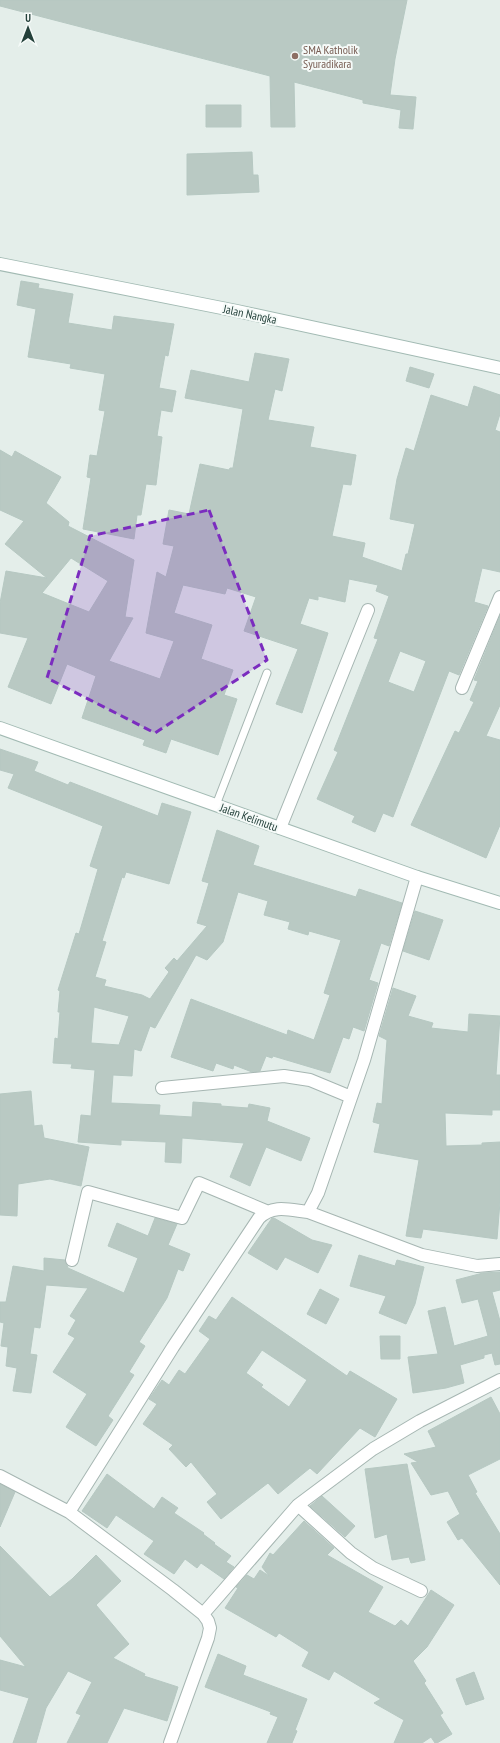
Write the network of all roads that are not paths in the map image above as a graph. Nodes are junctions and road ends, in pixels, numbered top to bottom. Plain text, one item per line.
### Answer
1 (0, 264) edge
2 (500, 368) edge
3 (500, 597) edge
4 (368, 610) dead end
5 (267, 673) dead end
6 (462, 688) dead end
7 (0, 728) edge
8 (216, 805) junction
9 (280, 828) junction
10 (417, 877) junction
11 (500, 903) edge
12 (162, 1088) dead end
13 (351, 1097) junction
14 (266, 1211) junction
15 (308, 1212) junction
16 (72, 1260) dead end
17 (500, 1264) edge
18 (500, 1380) edge
19 (0, 1476) edge
20 (298, 1505) junction
21 (69, 1512) junction
22 (421, 1591) dead end
23 (203, 1614) junction
24 (170, 1743) edge

1 - 2 street, Jalan Nangka
3 - 6 street
4 - 9 street
5 - 8 lane
7 - 8 street, Jalan Kelimutu
8 - 9 street, Jalan Kelimutu
9 - 10 street, Jalan Kelimutu
10 - 11 street, Jalan Kelimutu
10 - 13 street
12 - 13 street
13 - 15 street
14 - 15 street
14 - 16 street
14 - 21 street
15 - 17 street
18 - 20 street
19 - 21 street
20 - 22 street
20 - 23 street
21 - 23 street
23 - 24 street

